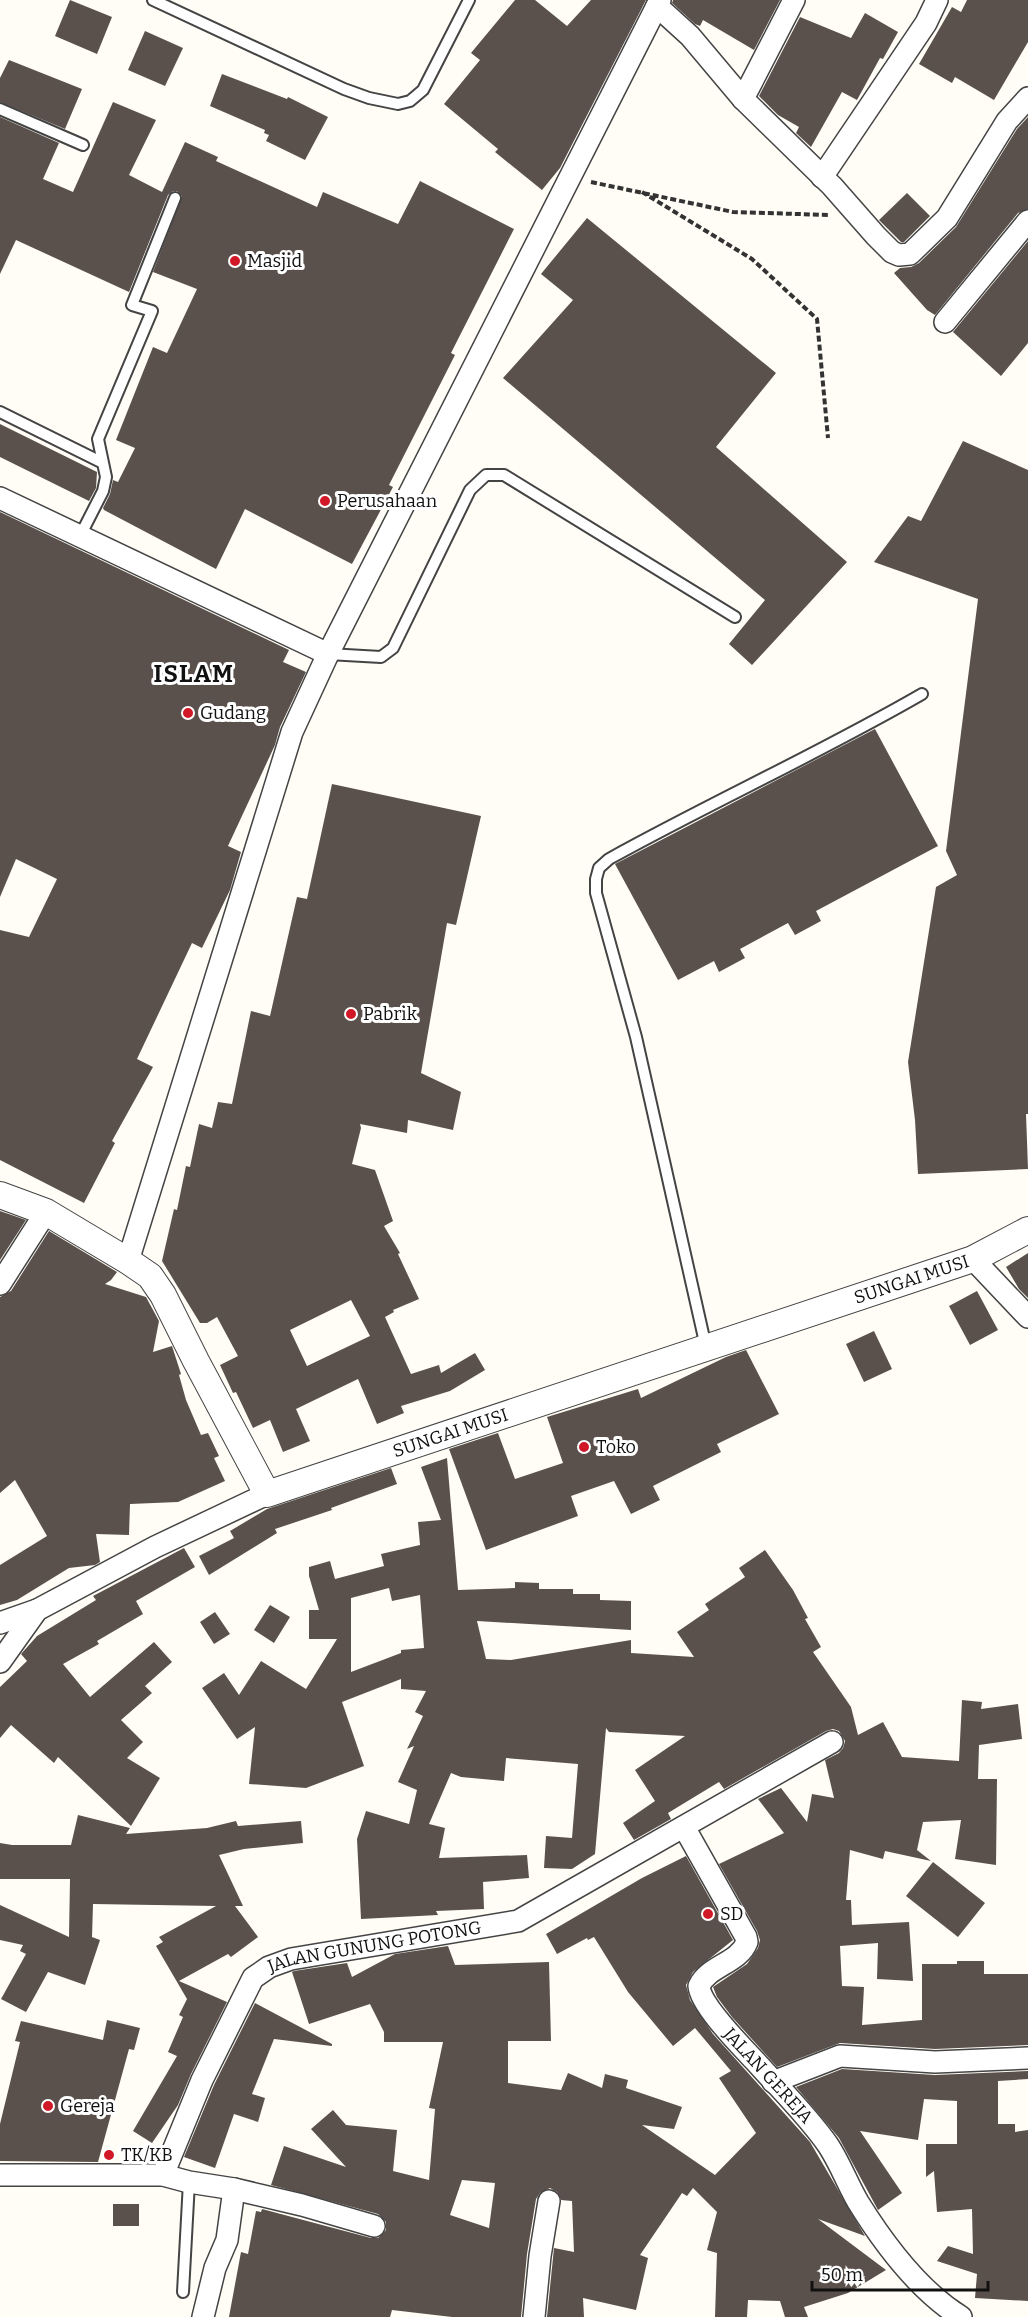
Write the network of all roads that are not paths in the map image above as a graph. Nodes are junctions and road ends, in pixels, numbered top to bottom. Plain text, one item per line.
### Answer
1 (153, 0) edge
2 (469, 0) edge
3 (794, 0) edge
4 (937, 0) edge
5 (658, 3) edge
6 (1028, 98) edge
7 (743, 99) junction
8 (0, 109) edge
9 (83, 145) dead end
10 (822, 177) junction
11 (175, 198) dead end
12 (1028, 221) edge
13 (945, 322) dead end
14 (0, 412) edge
15 (103, 463) junction
16 (0, 498) edge
17 (80, 536) junction
18 (735, 616) dead end
19 (328, 654) junction
20 (922, 694) dead end
21 (0, 1195) edge
22 (46, 1212) junction
23 (1028, 1230) edge
24 (973, 1259) junction
25 (129, 1261) junction
26 (0, 1284) edge
27 (1028, 1317) edge
28 (706, 1349) junction
29 (267, 1494) junction
30 (37, 1610) junction
31 (0, 1623) edge
32 (0, 1662) edge
33 (832, 1742) dead end
34 (684, 1827) junction
35 (1028, 2058) edge
36 (773, 2082) junction
37 (0, 2175) edge
38 (164, 2175) junction
39 (189, 2182) junction
40 (234, 2189) junction
41 (549, 2201) dead end
42 (374, 2226) dead end
43 (183, 2292) dead end
44 (203, 2317) edge
45 (534, 2317) edge
46 (961, 2317) edge

1 - 2 lane
3 - 7 street
4 - 10 street
5 - 7 street
5 - 19 street
6 - 10 street
7 - 10 street
8 - 9 lane
11 - 15 lane
12 - 13 street
14 - 15 lane
15 - 17 lane
16 - 17 street
17 - 19 street
18 - 19 lane
19 - 25 street
20 - 28 lane
21 - 22 street
22 - 25 street
22 - 26 street
23 - 24 street, SUNGAI MUSI
24 - 27 street
24 - 28 street, SUNGAI MUSI
25 - 29 street
28 - 29 street, SUNGAI MUSI
29 - 30 street
30 - 31 street
30 - 32 street
33 - 34 street, JALAN GUNUNG POTONG
34 - 36 street, JALAN GEREJA
34 - 38 street, JALAN GUNUNG POTONG
35 - 36 street
36 - 46 street, JALAN GEREJA
37 - 38 street
38 - 39 street
39 - 40 street
39 - 43 lane
40 - 42 street
40 - 44 street
41 - 45 street

